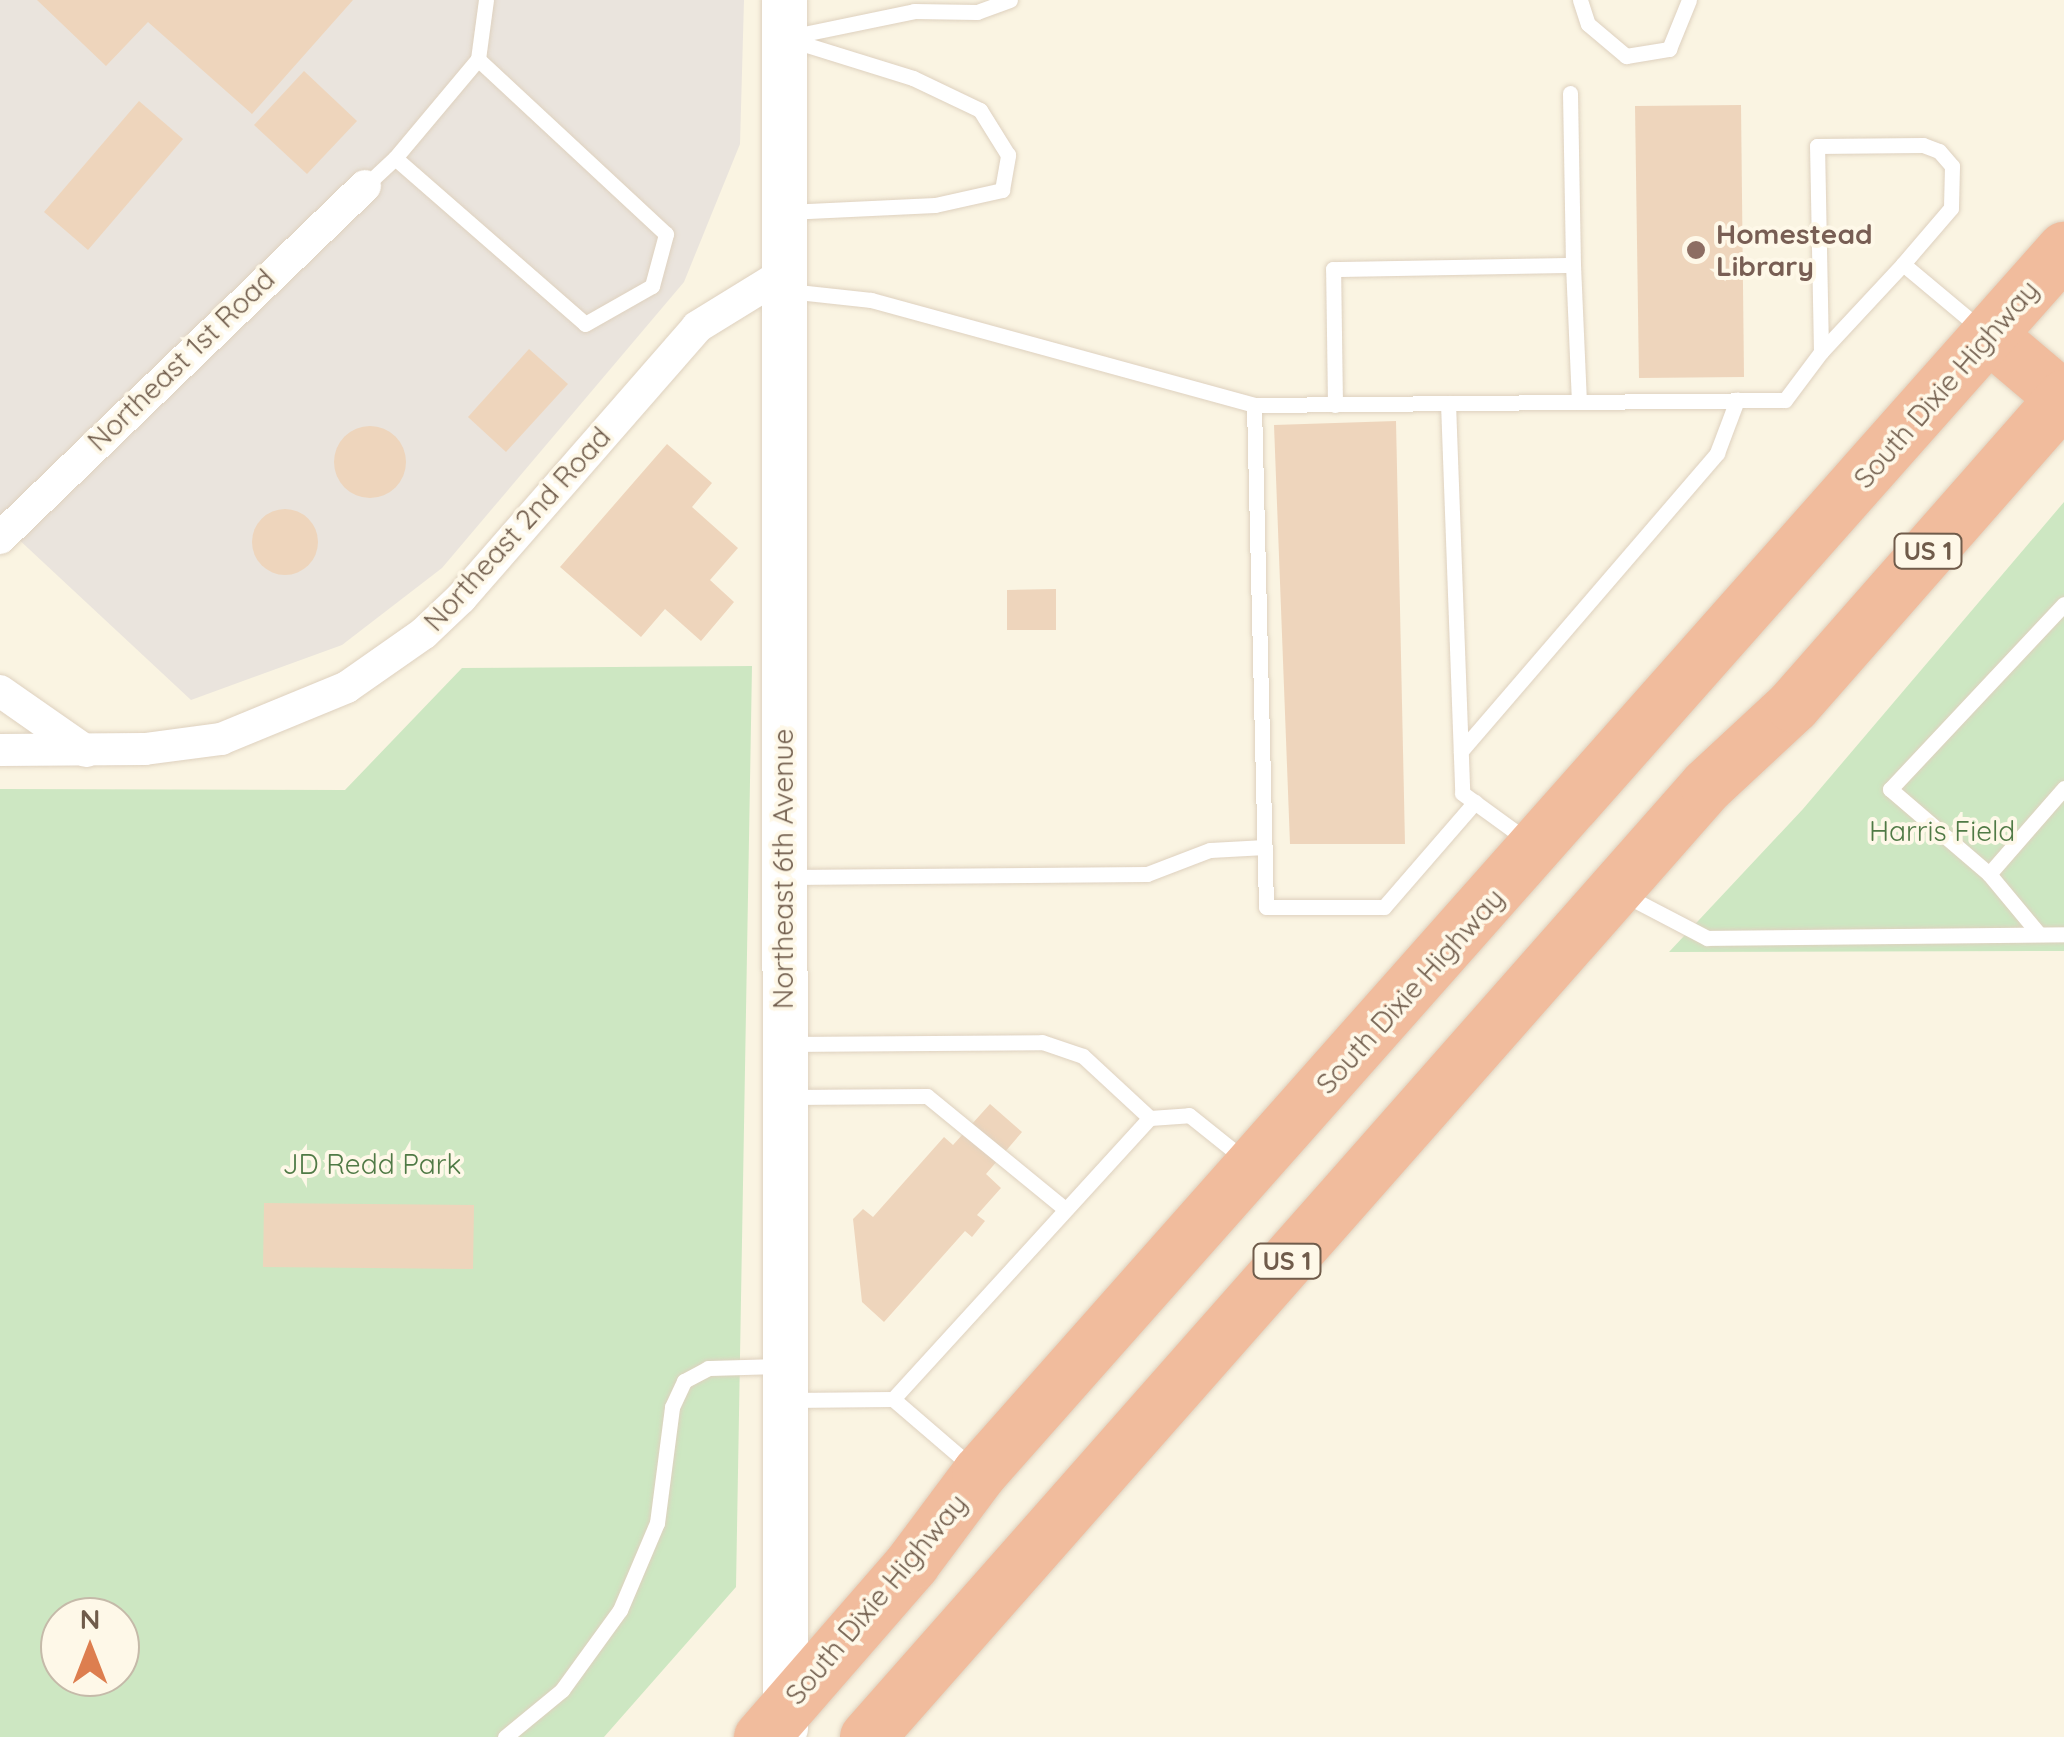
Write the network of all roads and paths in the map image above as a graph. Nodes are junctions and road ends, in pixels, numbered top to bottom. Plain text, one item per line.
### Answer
1 (486, 0) edge
2 (1010, 0) edge
3 (1580, 0) edge
4 (1689, 0) edge
5 (784, 19) edge
6 (478, 59) junction
7 (1570, 93) dead end
8 (395, 158) junction
9 (364, 186) joint
10 (784, 212) junction
11 (2064, 248) edge
12 (1903, 264) junction
13 (1573, 265) junction
14 (783, 282) junction
15 (1990, 336) junction
16 (1821, 352) junction
17 (2064, 398) edge
18 (1737, 400) junction
19 (1578, 402) junction
20 (1448, 404) junction
21 (1254, 405) junction
22 (1335, 405) junction
23 (0, 538) edge
24 (2064, 604) edge
25 (0, 692) edge
26 (0, 750) edge
27 (86, 751) junction
28 (1461, 751) junction
29 (2064, 788) edge
30 (1475, 802) junction
31 (1265, 846) junction
32 (1538, 847) junction
33 (1988, 874) junction
34 (782, 877) junction
35 (1615, 890) junction
36 (2039, 934) junction
37 (2064, 934) edge
38 (782, 1044) junction
39 (782, 1097) junction
40 (1150, 1118) junction
41 (1254, 1167) junction
42 (1065, 1209) junction
43 (780, 1383) junction
44 (893, 1399) junction
45 (980, 1473) junction
46 (777, 1727) edge
47 (505, 1737) edge
48 (866, 1737) edge

1 - 6 lane
2 - 5 lane
3 - 4 lane
5 - 10 street, Northeast 6th Avenue
5 - 10 lane
6 - 8 lane
6 - 8 lane
7 - 13 lane
8 - 9 lane
9 - 23 street, Northeast 1st Road
10 - 14 street, Northeast 6th Avenue
11 - 15 highway, South Dixie Highway
12 - 15 lane
12 - 16 lane
12 - 16 lane
13 - 19 lane
13 - 22 lane
14 - 21 lane
14 - 27 street, Northeast 2nd Road
14 - 34 street, Northeast 6th Avenue
15 - 17 highway
15 - 32 highway, South Dixie Highway
16 - 18 lane
17 - 35 highway, US 1
18 - 19 lane
18 - 28 lane
19 - 20 lane
20 - 22 lane
20 - 28 lane
21 - 22 lane
21 - 31 lane
24 - 33 lane
25 - 27 street
26 - 27 street, Northeast 2nd Road
28 - 30 lane
29 - 33 lane
30 - 31 lane
30 - 32 lane
31 - 34 lane
32 - 41 highway, South Dixie Highway
33 - 36 lane
34 - 38 street, Northeast 6th Avenue
35 - 36 lane
35 - 48 highway, US 1
36 - 37 lane
38 - 39 street, Northeast 6th Avenue
38 - 40 lane
39 - 42 lane
39 - 43 street, Northeast 6th Avenue
40 - 41 lane
40 - 42 lane
41 - 45 highway, South Dixie Highway
42 - 44 lane
43 - 44 lane
43 - 46 street, Northeast 6th Avenue
43 - 47 lane
44 - 45 lane
45 - 46 highway, South Dixie Highway

